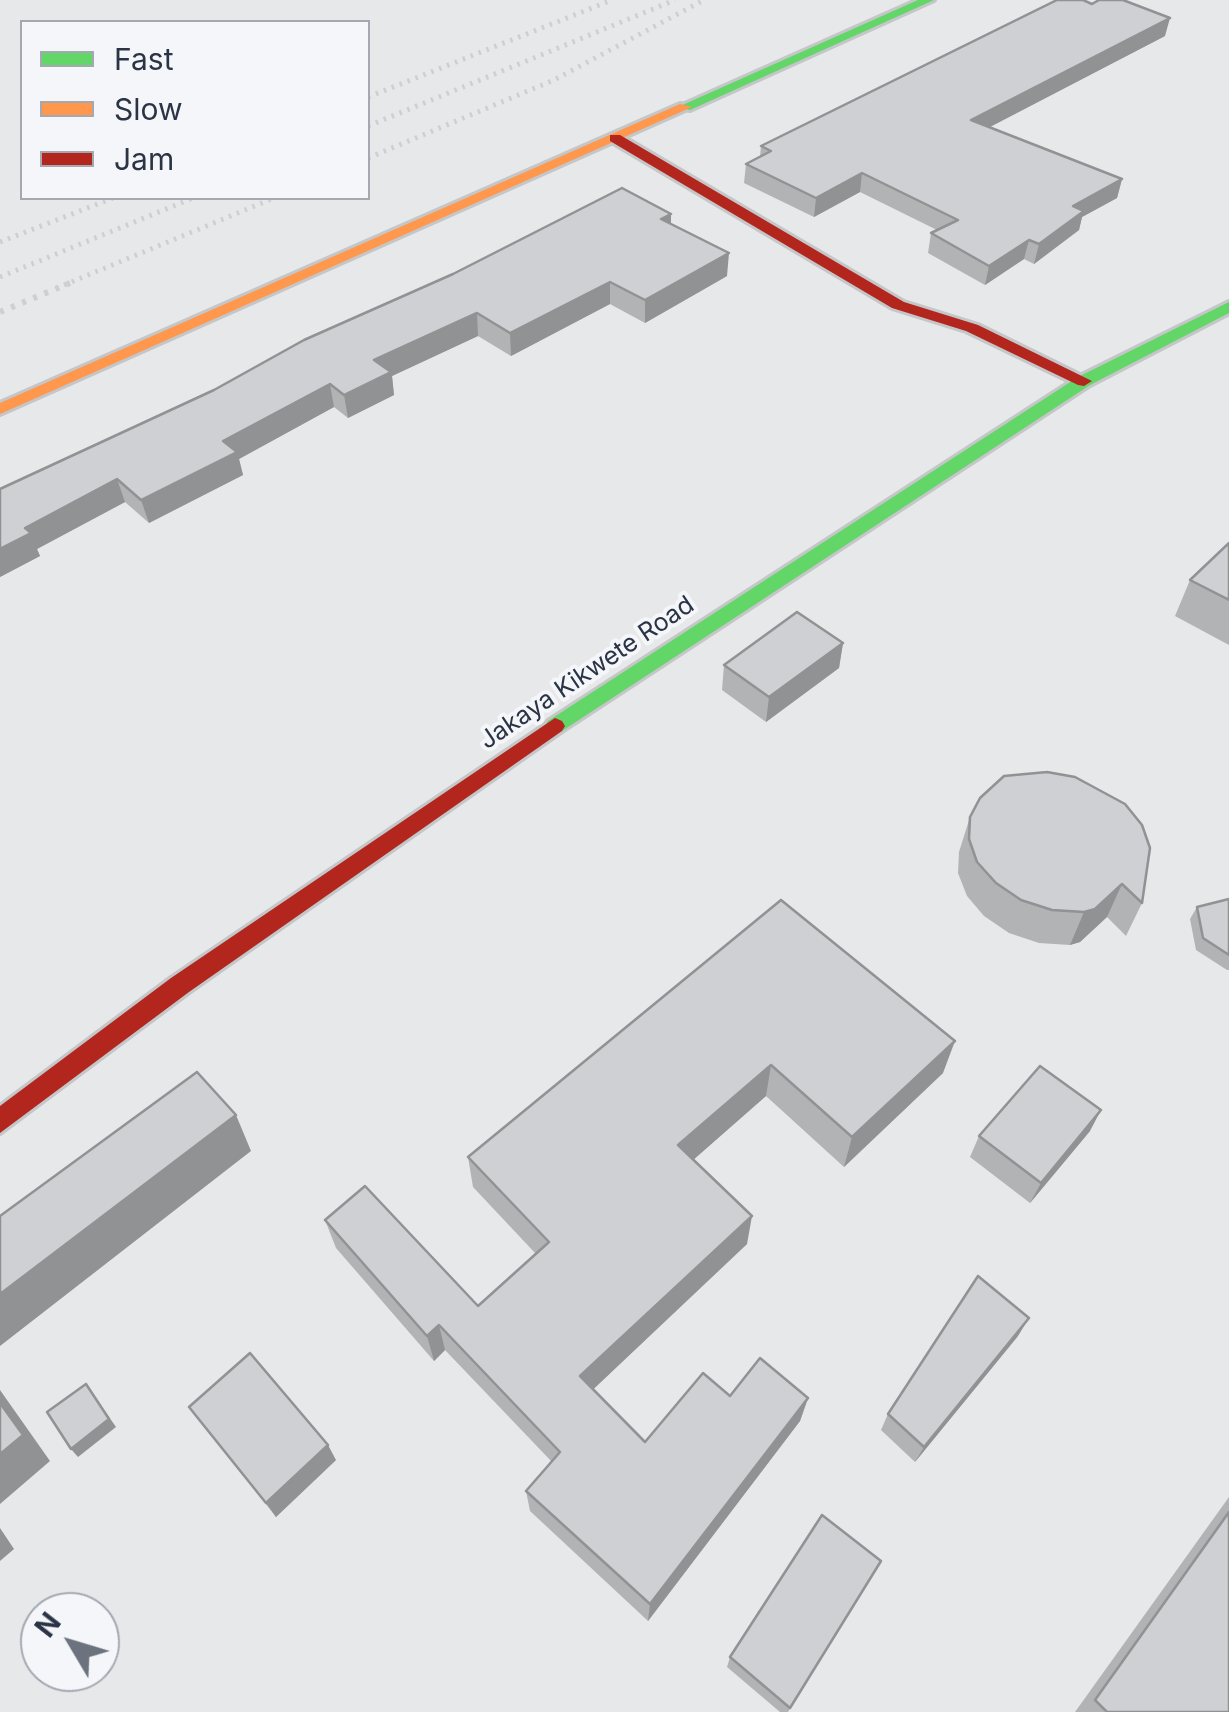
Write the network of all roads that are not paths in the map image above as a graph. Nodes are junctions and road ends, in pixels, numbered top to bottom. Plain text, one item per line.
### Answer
1 (928, 0) edge
2 (615, 138) junction
3 (1229, 307) edge
4 (1084, 381) junction
5 (0, 409) edge
6 (0, 1121) edge

1 - 2 street
2 - 4 street
2 - 5 street
3 - 4 street, Jakaya Kikwete Road
4 - 6 street, Jakaya Kikwete Road

